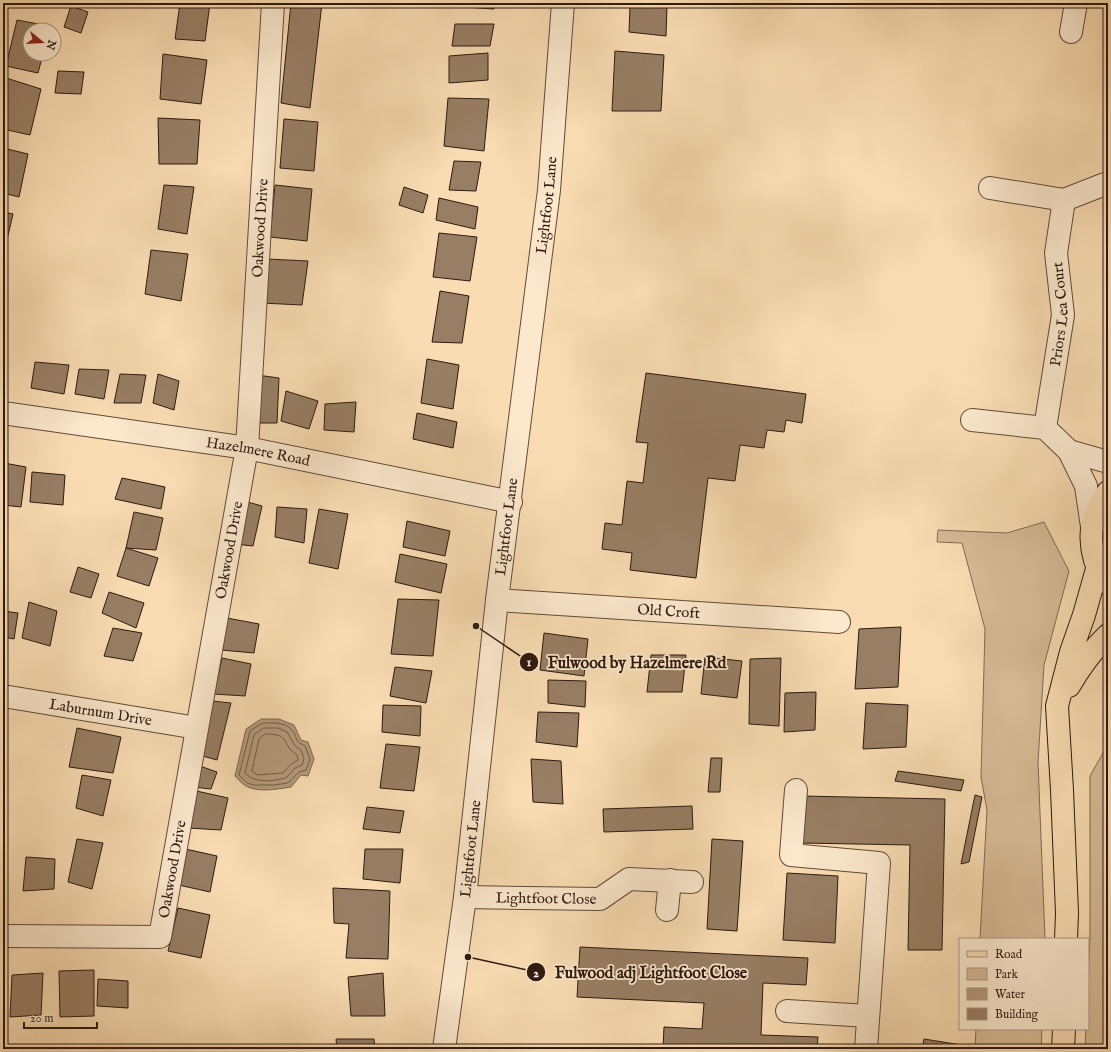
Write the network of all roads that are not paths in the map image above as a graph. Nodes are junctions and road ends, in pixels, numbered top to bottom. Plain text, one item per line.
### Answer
1 (273, 3) edge
2 (563, 3) edge
3 (1076, 3) edge
4 (1072, 32) dead end
5 (1108, 185) edge
6 (990, 188) dead end
7 (1064, 200) junction
8 (3, 413) edge
9 (972, 420) dead end
10 (1045, 428) junction
11 (247, 448) junction
12 (1069, 451) junction
13 (1108, 462) edge
14 (1108, 492) edge
15 (511, 502) junction
16 (1092, 527) junction
17 (1103, 578) edge
18 (497, 600) junction
19 (839, 622) dead end
20 (1108, 635) edge
21 (3, 696) edge
22 (1057, 706) junction
23 (197, 728) junction
24 (796, 790) dead end
25 (670, 880) junction
26 (692, 882) dead end
27 (465, 897) junction
28 (667, 910) dead end
29 (3, 936) edge
30 (1066, 938) edge
31 (787, 1011) dead end
32 (868, 1016) junction
33 (1064, 1030) edge
34 (444, 1049) edge
35 (866, 1049) edge
36 (1063, 1049) edge

1 - 11 street, Oakwood Drive
2 - 15 street, Lightfoot Lane
3 - 4 street
5 - 7 street
6 - 7 street
7 - 10 street, Priors Lea Court
8 - 11 street, Hazelmere Road
9 - 10 street
10 - 12 street
11 - 15 street, Hazelmere Road
11 - 23 street, Oakwood Drive
12 - 13 street
12 - 16 street
14 - 16 main road
15 - 18 street, Lightfoot Lane
16 - 17 main road
17 - 22 main road
18 - 19 street, Old Croft
18 - 27 street, Lightfoot Lane
20 - 22 main road
21 - 23 street, Laburnum Drive
22 - 30 main road
23 - 29 street, Oakwood Drive
24 - 32 street
25 - 26 street, Lightfoot Close
25 - 27 street, Lightfoot Close
25 - 28 street
27 - 34 street, Lightfoot Lane
31 - 32 street
32 - 35 street
33 - 36 main road

